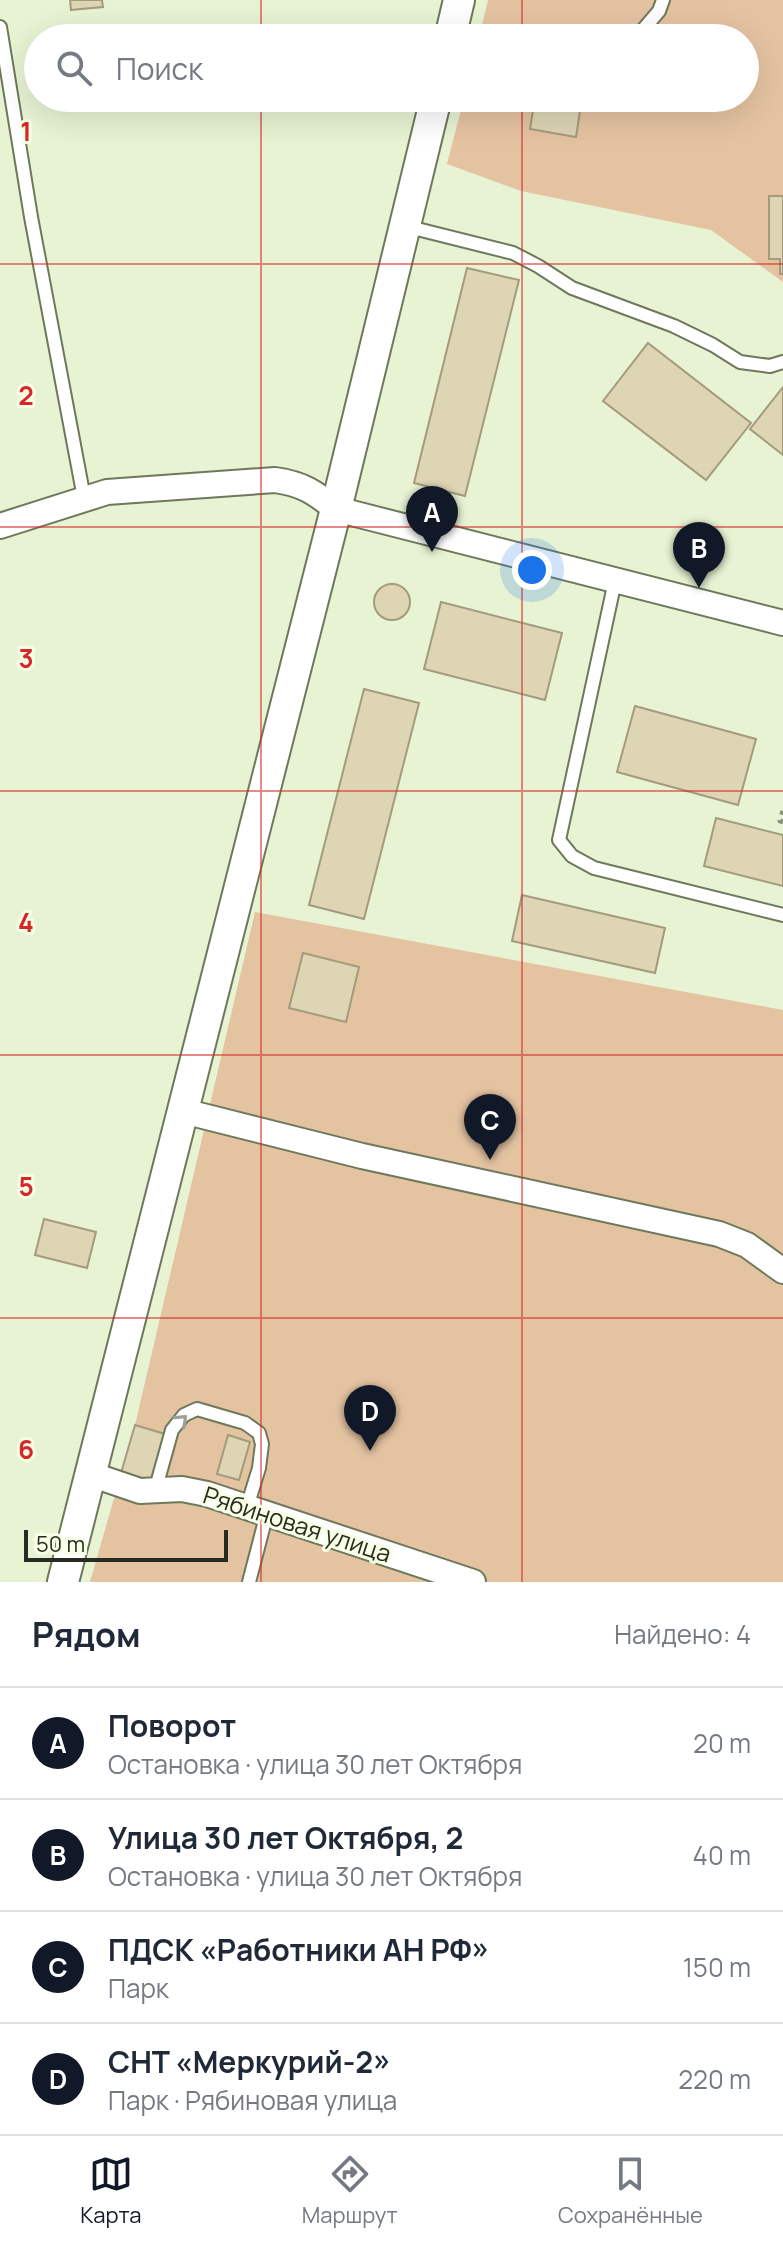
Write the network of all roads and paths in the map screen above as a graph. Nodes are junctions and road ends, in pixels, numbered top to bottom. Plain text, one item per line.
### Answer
1 (459, 0) edge
2 (663, 0) edge
3 (453, 24) edge
4 (648, 24) edge
5 (0, 27) edge
6 (433, 112) edge
7 (405, 226) junction
8 (783, 362) edge
9 (84, 498) junction
10 (336, 509) junction
11 (0, 526) edge
12 (615, 581) junction
13 (783, 623) edge
14 (783, 811) edge
15 (783, 822) edge
16 (783, 915) edge
17 (183, 1111) junction
18 (783, 1271) edge
19 (104, 1479) junction
20 (155, 1491) junction
21 (257, 1510) junction
22 (63, 1582) edge
23 (249, 1582) edge
24 (473, 1582) edge

1 - 3 street
2 - 4 lane
5 - 9 lane
6 - 7 street
7 - 8 lane
7 - 10 street
9 - 10 street
9 - 11 street
10 - 12 street
10 - 17 street
12 - 13 street
12 - 16 lane
14 - 15 path
17 - 18 street
17 - 19 street
19 - 20 street, Рябиновая улица
19 - 22 street
20 - 21 street, Рябиновая улица
20 -> 21 lane
21 - 23 lane
21 - 24 street, Рябиновая улица

